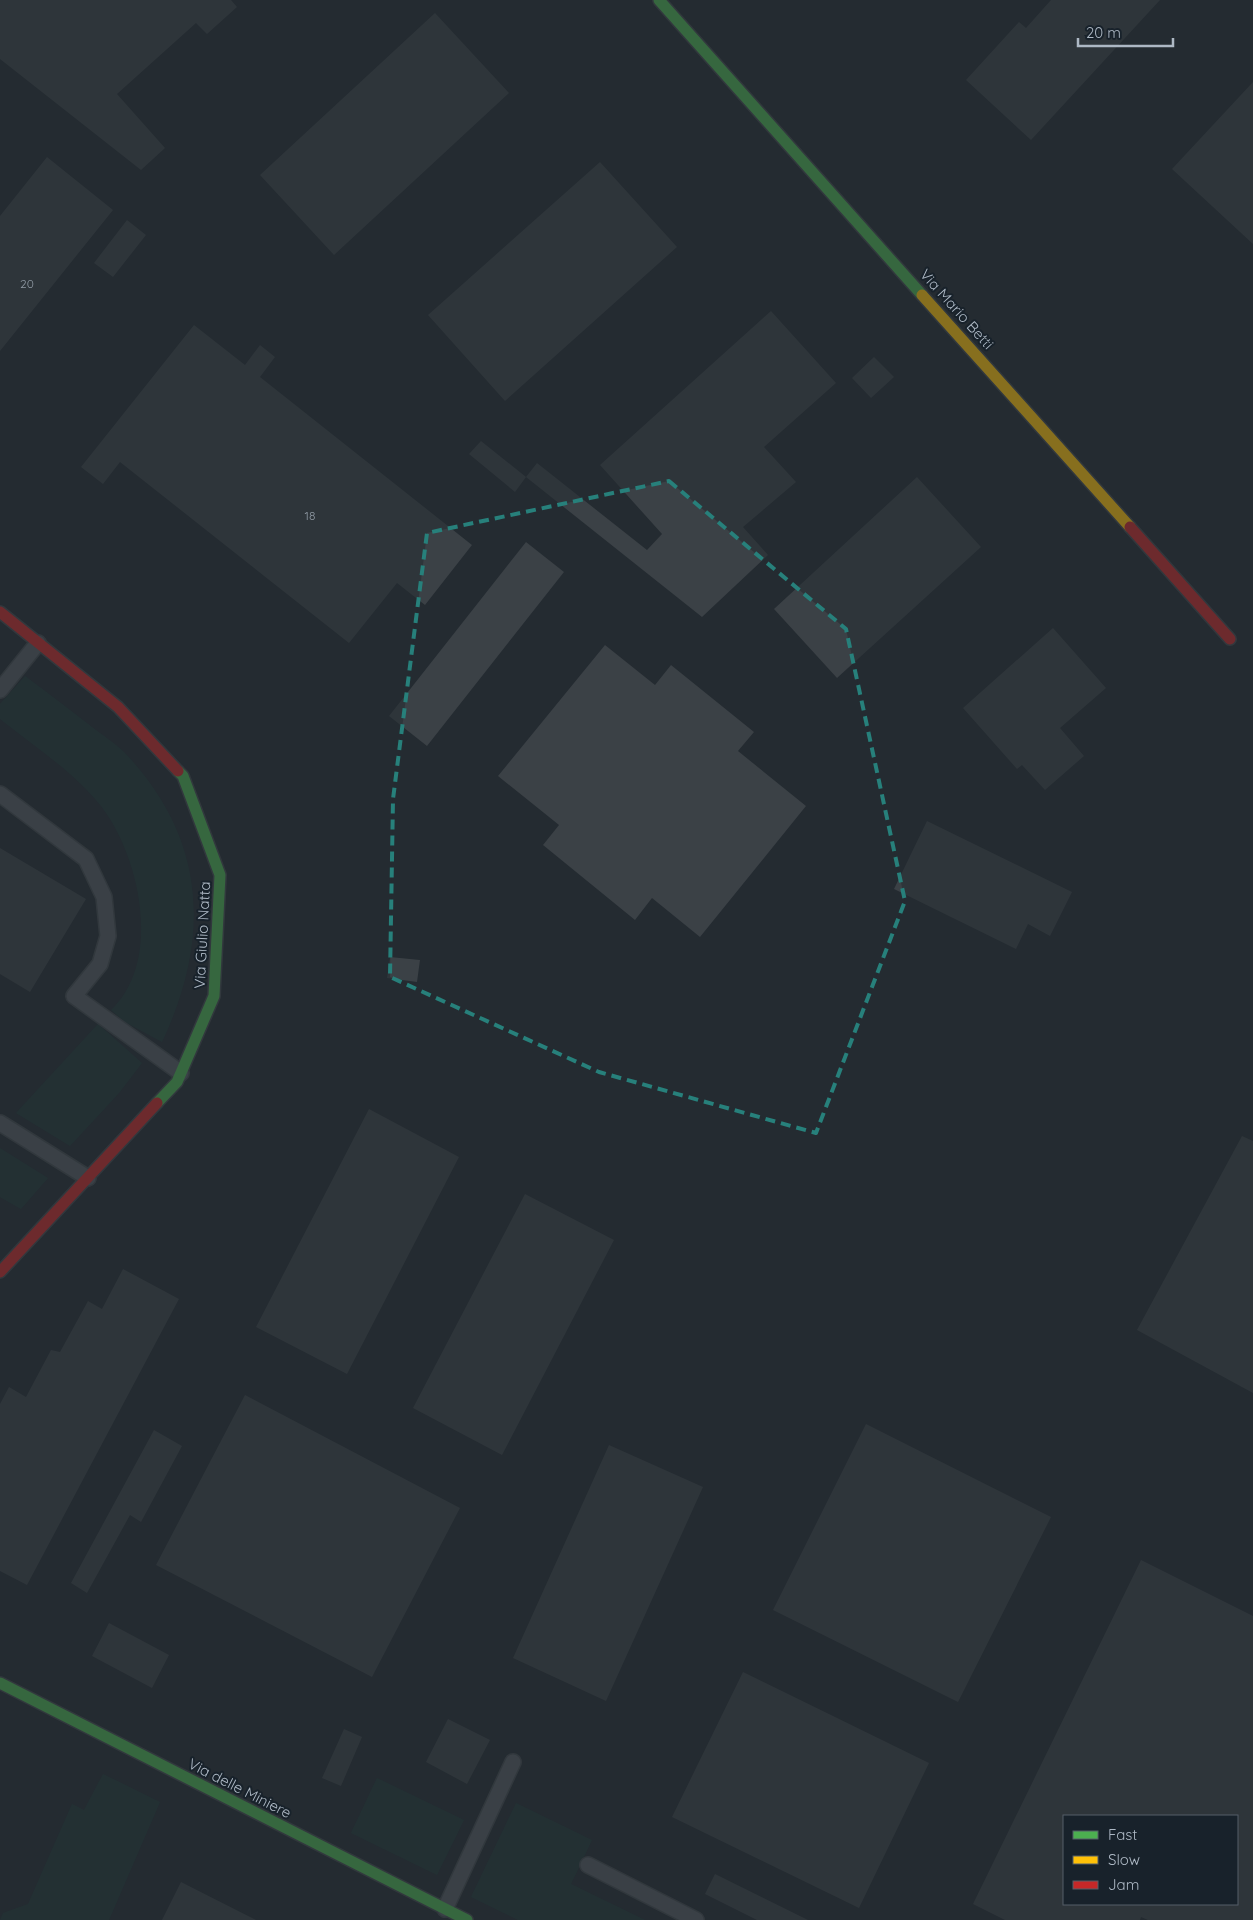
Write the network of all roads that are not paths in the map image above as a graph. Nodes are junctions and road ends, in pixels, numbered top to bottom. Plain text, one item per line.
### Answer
1 (659, 0) edge
2 (0, 612) edge
3 (1230, 639) dead end
4 (38, 643) junction
5 (0, 690) edge
6 (0, 794) edge
7 (181, 1072) junction
8 (0, 1123) edge
9 (88, 1178) junction
10 (0, 1272) edge
11 (0, 1683) edge
12 (513, 1762) dead end
13 (588, 1865) dead end
14 (445, 1909) junction
15 (467, 1920) edge
16 (696, 1920) edge

1 - 3 street, Via Mario Betti
2 - 4 street, Via Giulio Natta
4 - 5 lane
4 - 7 street, Via Giulio Natta
6 - 7 lane
7 - 9 street, Via Giulio Natta
8 - 9 lane
9 - 10 street, Via Giulio Natta
11 - 14 street, Via delle Miniere
12 - 14 lane
13 - 16 lane
14 - 15 street, Via delle Miniere

